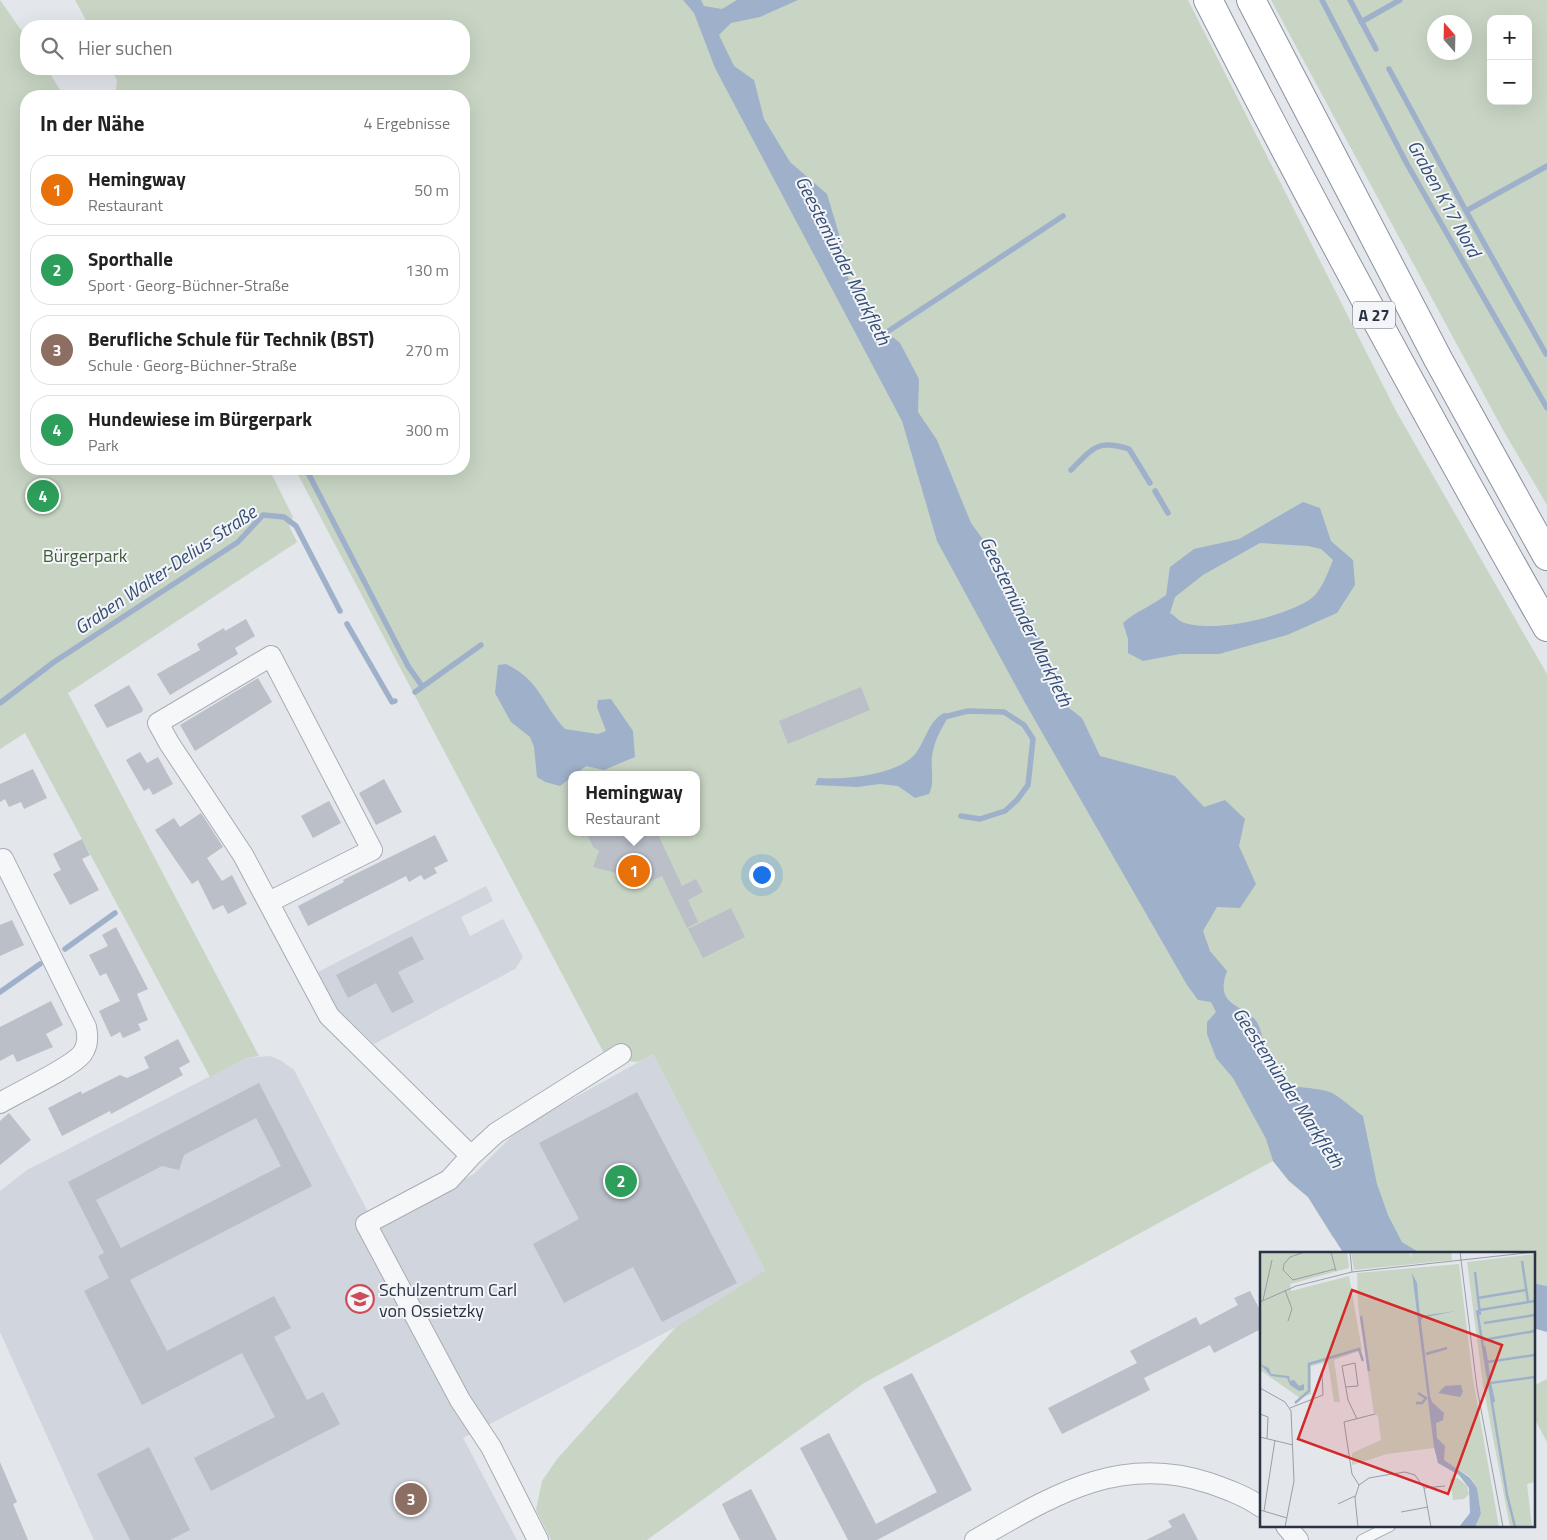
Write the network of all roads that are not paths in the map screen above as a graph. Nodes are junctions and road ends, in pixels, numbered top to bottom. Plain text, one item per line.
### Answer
1 (1208, 0) edge
2 (1251, 0) edge
3 (1547, 556) edge
4 (1547, 627) edge
5 (3, 858) dead end
6 (269, 902) junction
7 (621, 1054) dead end
8 (0, 1102) edge
9 (470, 1156) junction
10 (1260, 1506) edge
11 (1288, 1528) edge
12 (1386, 1528) edge
13 (538, 1540) edge
14 (975, 1540) edge
15 (1298, 1540) edge
16 (1362, 1540) edge

1 - 4 highway, A 27
2 - 3 highway, A 27
5 - 8 street
6 - 6 street
6 - 9 street
7 - 9 street
9 - 13 street
10 - 14 street
11 - 15 street
12 - 16 lane

